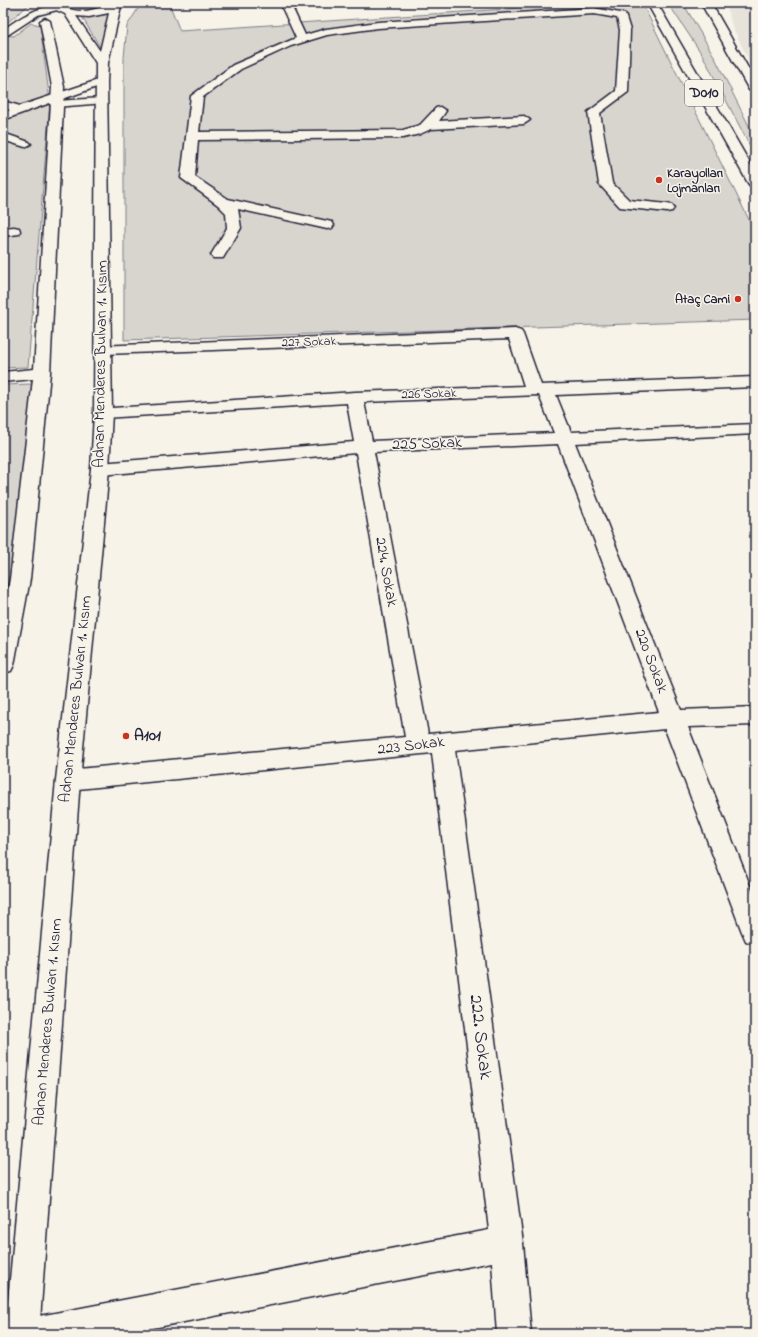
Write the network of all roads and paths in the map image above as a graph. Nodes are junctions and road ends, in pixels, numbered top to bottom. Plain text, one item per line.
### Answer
1 (285, 3) edge
2 (652, 3) edge
3 (706, 3) edge
4 (117, 4) edge
5 (61, 7) edge
6 (45, 21) dead end
7 (3, 35) edge
8 (301, 38) junction
9 (101, 82) junction
10 (755, 90) edge
11 (57, 100) junction
12 (3, 104) edge
13 (20, 110) junction
14 (440, 111) dead end
15 (3, 117) edge
16 (524, 120) dead end
17 (430, 125) junction
18 (3, 136) edge
19 (193, 136) junction
20 (25, 144) dead end
21 (755, 183) edge
22 (223, 202) junction
23 (668, 208) dead end
24 (326, 225) dead end
25 (218, 255) dead end
26 (515, 334) joint
27 (104, 349) junction
28 (42, 373) junction
29 (3, 377) edge
30 (755, 382) edge
31 (540, 390) junction
32 (355, 397) junction
33 (103, 413) junction
34 (755, 428) edge
35 (565, 438) junction
36 (364, 447) junction
37 (100, 469) junction
38 (12, 580) edge
39 (3, 665) edge
40 (755, 716) edge
41 (674, 719) junction
42 (430, 744) junction
43 (68, 780) junction
44 (755, 932) edge
45 (507, 1243) junction
46 (22, 1334) edge
47 (34, 1334) edge
48 (514, 1334) edge

1 - 8 main road
2 - 21 main road, D010
3 - 10 main road, D010
4 - 5 main road
4 - 9 main road, Adnan Menderes Bulvarı 1. Kısım
5 - 7 lane
5 - 9 main road
6 - 11 main road
8 - 19 main road
8 - 23 main road
9 - 11 lane
9 - 11 lane
9 - 27 main road, Adnan Menderes Bulvarı 1. Kısım
11 - 13 lane
11 - 28 main road
12 - 13 lane
13 - 15 lane
14 - 17 main road
16 - 17 main road
17 - 19 main road
18 - 20 lane
19 - 22 main road
22 - 24 main road
22 - 25 main road
26 - 27 main road, 227 Sokak
26 - 31 main road, 220 Sokak
27 - 33 main road, Adnan Menderes Bulvarı 1. Kısım
28 - 29 main road
28 - 38 main road
30 - 31 main road, 226 Sokak
31 - 32 main road, 226 Sokak
31 - 35 main road, 220 Sokak
32 - 33 main road, 226 Sokak
32 - 36 main road, 224. Sokak
33 - 37 main road, Adnan Menderes Bulvarı 1. Kısım
34 - 35 main road, 225 Sokak
35 - 36 main road, 225 Sokak
35 - 41 main road, 220 Sokak
36 - 37 main road, 225 Sokak
36 - 42 main road, 224. Sokak
37 - 43 main road, Adnan Menderes Bulvarı 1. Kısım
38 - 39 main road
40 - 41 main road, 223 Sokak
41 - 42 main road, 223 Sokak
41 - 44 main road, 220 Sokak
42 - 43 main road, 223 Sokak
42 - 45 main road, 222. Sokak
43 - 46 main road, Adnan Menderes Bulvarı 1. Kısım
45 - 47 main road
45 - 48 main road, 222. Sokak

